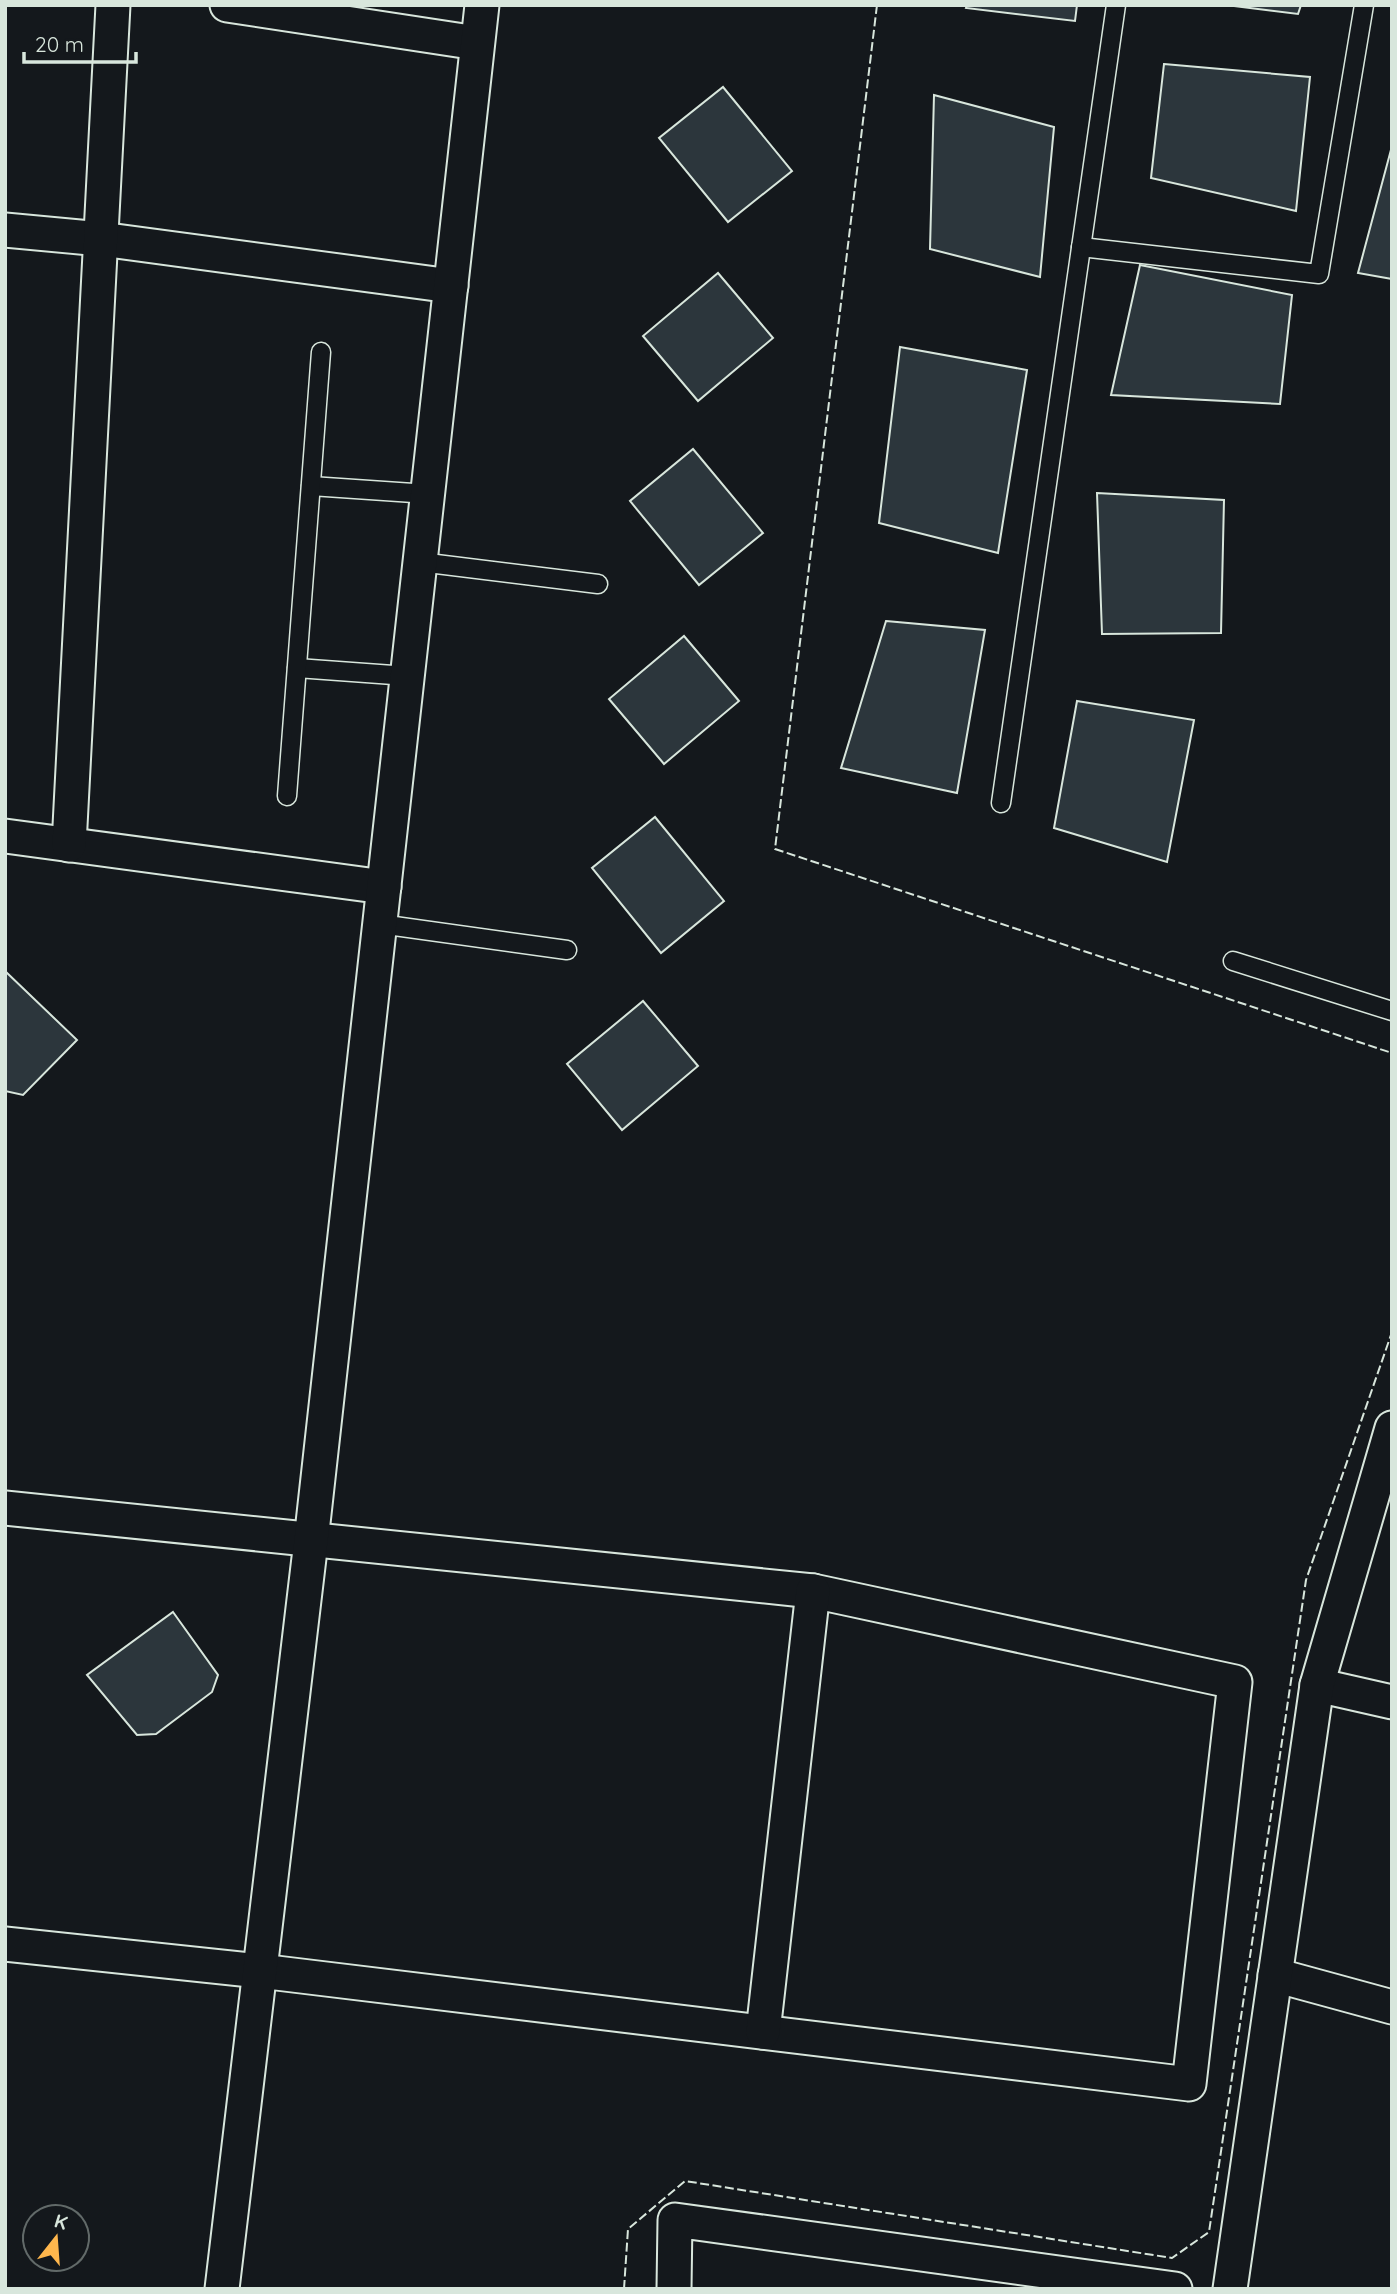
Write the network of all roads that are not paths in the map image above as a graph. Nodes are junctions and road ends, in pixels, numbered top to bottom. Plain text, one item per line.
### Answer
1 (113, 5) edge
2 (227, 5) edge
3 (482, 5) edge
4 (1116, 5) edge
5 (1364, 5) edge
6 (477, 43) junction
7 (5, 230) edge
8 (101, 239) junction
9 (1081, 247) junction
10 (450, 286) junction
11 (321, 352) dead end
12 (311, 486) junction
13 (428, 494) junction
14 (420, 562) junction
15 (598, 584) dead end
16 (297, 668) junction
17 (407, 676) junction
18 (287, 796) dead end
19 (1001, 803) dead end
20 (5, 835) edge
21 (69, 845) junction
22 (384, 887) junction
23 (380, 924) junction
24 (567, 950) dead end
25 (1233, 961) dead end
26 (1392, 1012) edge
27 (1392, 1428) edge
28 (5, 1508) edge
29 (311, 1541) junction
30 (813, 1591) junction
31 (1317, 1685) junction
32 (1392, 1702) edge
33 (5, 1944) edge
34 (260, 1971) junction
35 (1275, 1975) junction
36 (1392, 2007) edge
37 (763, 2032) junction
38 (1131, 2286) edge
39 (222, 2289) edge
40 (674, 2289) edge
41 (1175, 2289) edge
42 (1230, 2289) edge

1 - 8 street
2 - 6 street
3 - 6 street
4 - 9 lane
5 - 9 lane
6 - 10 street
7 - 8 street
8 - 10 street
8 - 21 street
9 - 19 lane
10 - 13 street
11 - 12 lane
12 - 13 lane
12 - 16 lane
13 - 14 street
14 - 15 lane
14 - 17 street
16 - 17 lane
16 - 18 lane
17 - 22 street
20 - 21 street
21 - 22 street
22 - 23 street
23 - 24 lane
23 - 29 street
25 - 26 lane
27 - 31 street
28 - 29 street
29 - 30 street
29 - 34 street
30 - 37 street
30 - 37 street
31 - 32 street
31 - 35 street
33 - 34 street
34 - 37 street
34 - 39 street
35 - 36 street
35 - 42 street
38 - 40 street
38 - 41 street

